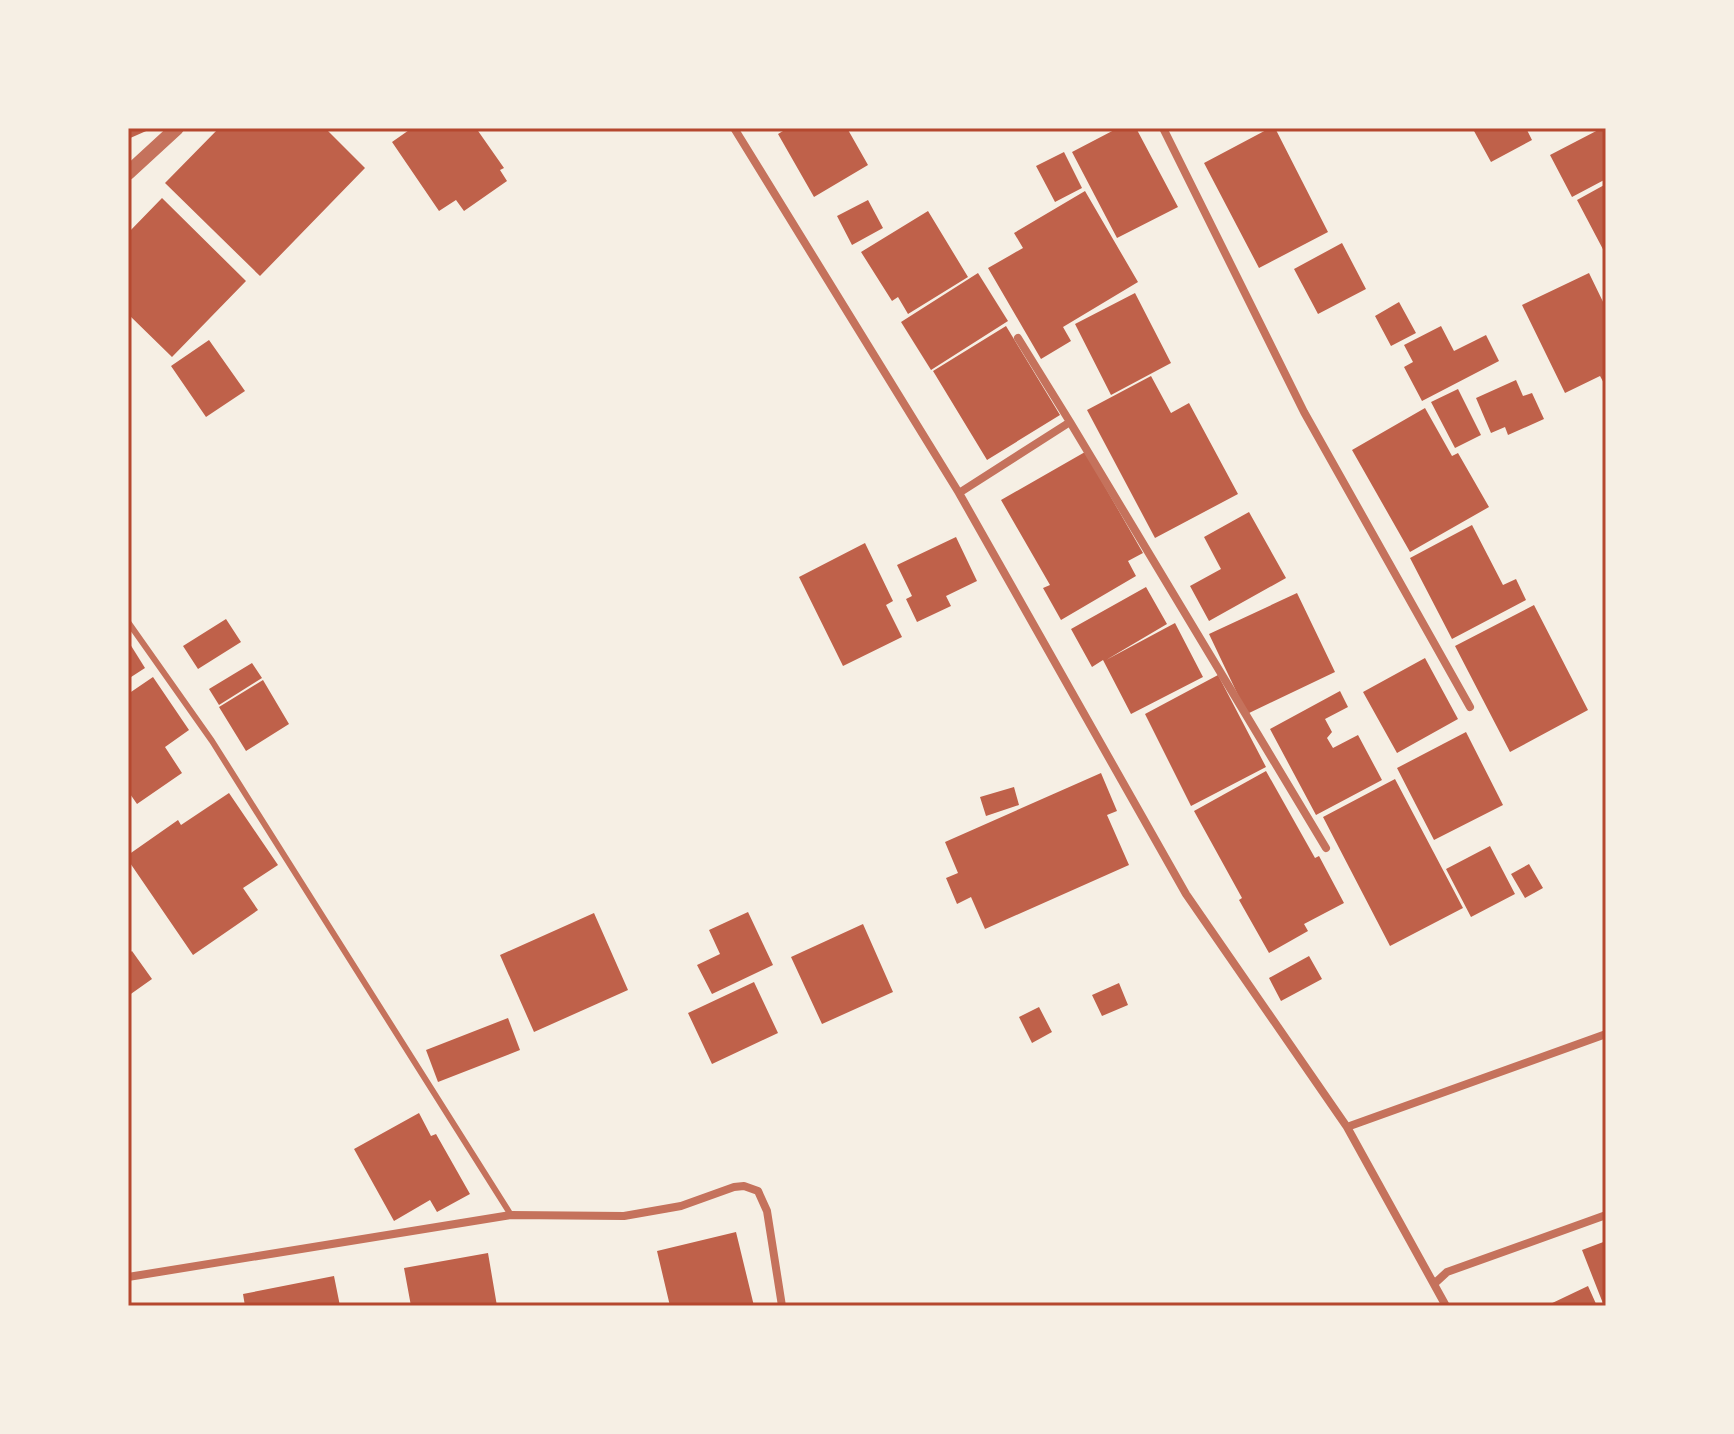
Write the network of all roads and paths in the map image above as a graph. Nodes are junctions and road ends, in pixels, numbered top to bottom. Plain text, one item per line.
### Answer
1 (177, 128) edge
2 (734, 128) edge
3 (1163, 128) edge
4 (128, 173) edge
5 (1018, 338) dead end
6 (1070, 422) junction
7 (959, 493) junction
8 (128, 622) edge
9 (1470, 707) dead end
10 (1326, 848) dead end
11 (1606, 1034) edge
12 (1347, 1127) junction
13 (511, 1215) junction
14 (1606, 1215) edge
15 (128, 1277) edge
16 (1434, 1284) junction
17 (782, 1306) edge
18 (1446, 1306) edge

1 - 4 street
2 - 7 street
3 - 9 street
5 - 6 street
6 - 7 street
6 - 10 street
7 - 12 street
8 - 13 lane
11 - 12 street
12 - 16 street
13 - 15 street
13 - 17 street
14 - 16 street
16 - 18 street

